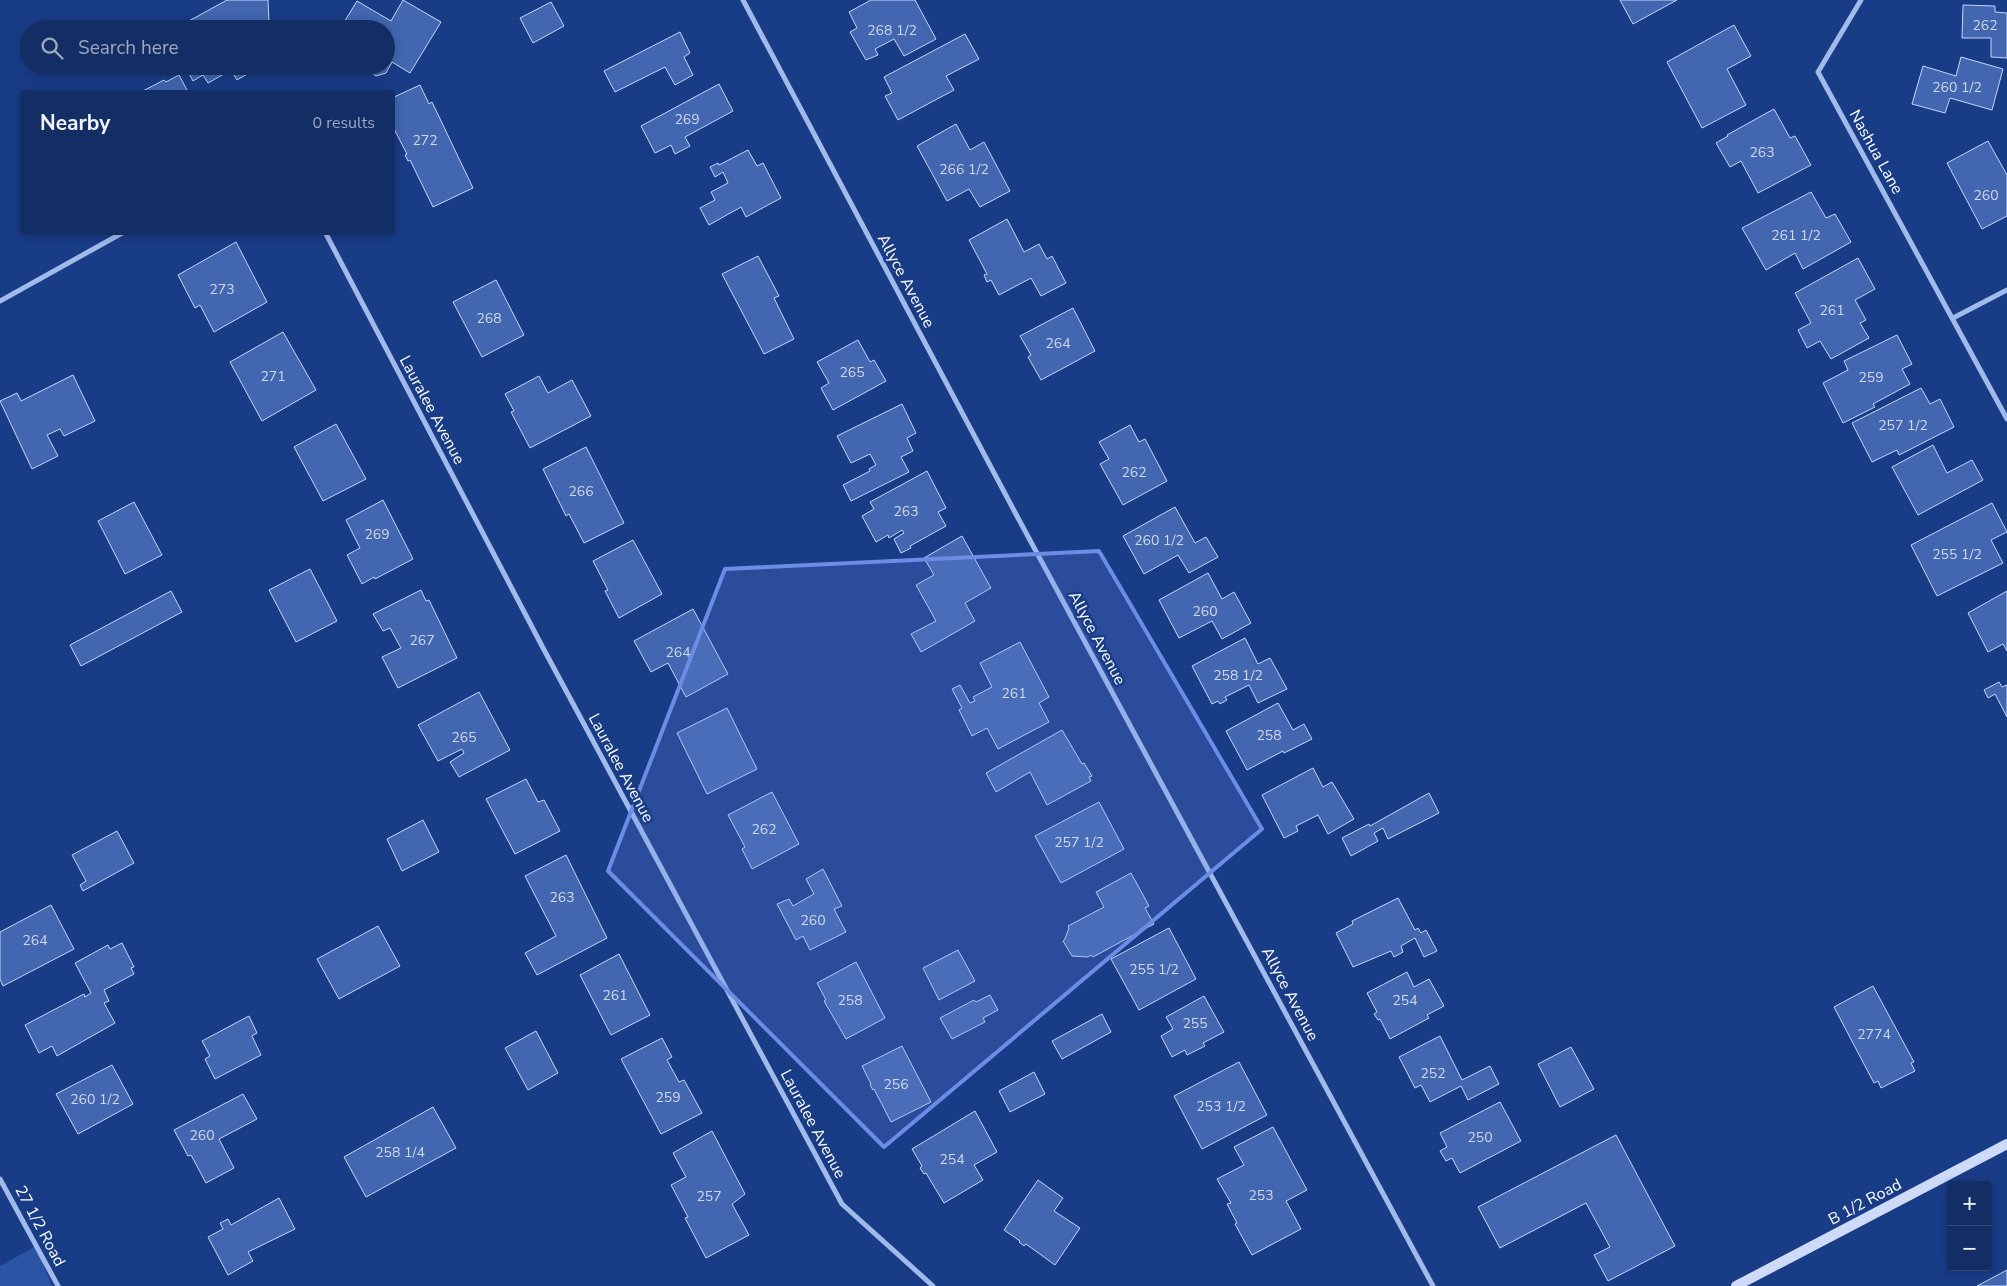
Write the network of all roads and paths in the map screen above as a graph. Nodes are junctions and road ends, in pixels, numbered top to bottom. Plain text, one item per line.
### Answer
1 (743, 0) edge
2 (1861, 0) edge
3 (119, 235) edge
4 (327, 235) edge
5 (2007, 290) edge
6 (0, 300) edge
7 (1953, 318) junction
8 (2007, 418) edge
9 (2007, 1144) edge
10 (0, 1179) edge
11 (58, 1286) edge
12 (933, 1286) edge
13 (1434, 1286) edge
14 (1736, 1286) edge

1 - 13 street, Allyce Avenue
2 - 7 street, Nashua Lane
3 - 6 street
4 - 12 street, Lauralee Avenue
5 - 7 street
7 - 8 street
9 - 14 main road, B 1/2 Road
10 - 11 street, 27 1/2 Road

